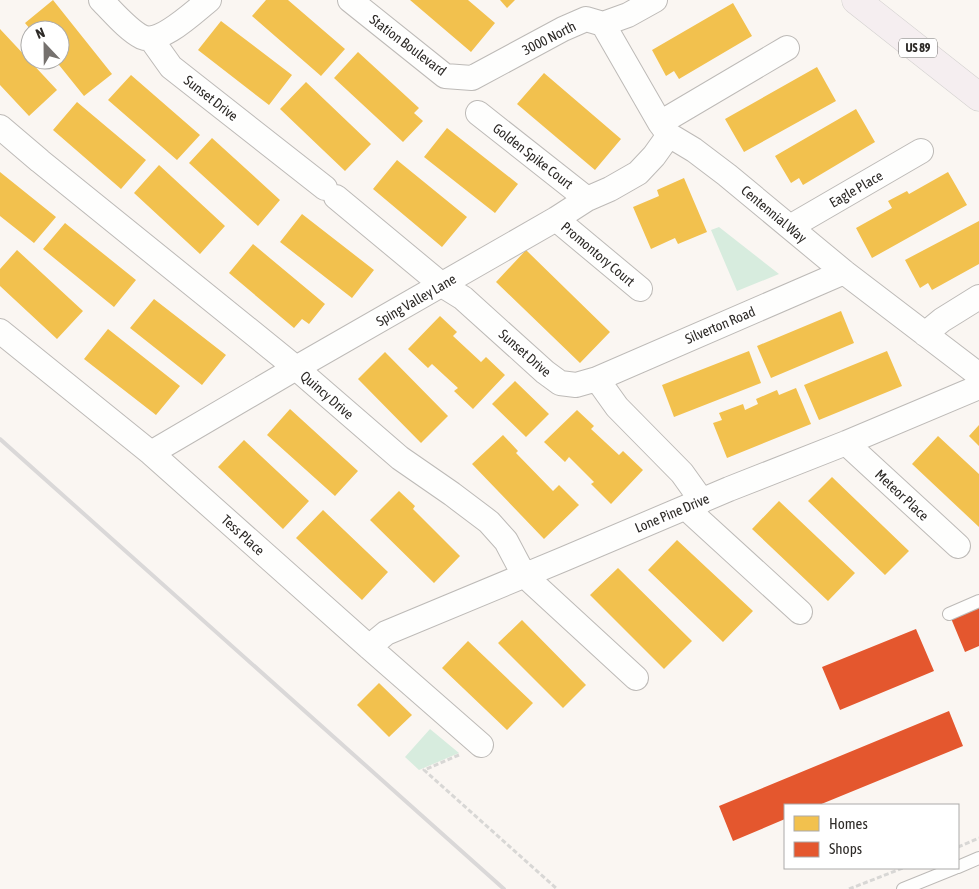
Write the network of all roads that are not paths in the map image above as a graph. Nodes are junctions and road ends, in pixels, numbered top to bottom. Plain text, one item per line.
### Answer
1 (102, 0) edge
2 (209, 0) edge
3 (350, 0) edge
4 (656, 0) edge
5 (856, 0) edge
6 (589, 15) edge
7 (151, 39) junction
8 (787, 48) dead end
9 (472, 78) joint
10 (979, 97) edge
11 (478, 112) dead end
12 (0, 127) edge
13 (665, 129) junction
14 (921, 151) dead end
15 (587, 199) junction
16 (556, 219) junction
17 (790, 227) junction
18 (844, 272) junction
19 (442, 285) junction
20 (640, 289) dead end
21 (979, 297) edge
22 (0, 331) edge
23 (926, 334) junction
24 (296, 368) junction
25 (979, 375) edge
26 (597, 379) junction
27 (979, 387) edge
28 (846, 443) junction
29 (151, 453) junction
30 (694, 504) junction
31 (958, 546) dead end
32 (524, 575) junction
33 (979, 601) edge
34 (800, 612) dead end
35 (949, 614) dead end
36 (369, 647) junction
37 (636, 678) dead end
38 (481, 745) dead end
39 (979, 858) edge
40 (959, 866) edge
41 (951, 869) edge
42 (903, 889) edge

1 - 7 street
2 - 7 street
3 - 9 street, Station Boulevard
4 - 6 street, 3000 North
5 - 10 main road, US 89
6 - 9 street, 3000 North
6 - 13 street, Centennial Way
7 - 19 street, Sunset Drive
8 - 13 street
11 - 15 street, Golden Spike Court
12 - 24 street, Quincy Drive
13 - 15 street, Sping Valley Lane
13 - 17 street, Centennial Way
14 - 17 street, Eagle Place
15 - 16 street, Sping Valley Lane
16 - 19 street, Sping Valley Lane
16 - 20 street, Promontory Court
17 - 18 street, Centennial Way
18 - 23 street, Centennial Way
18 - 26 street, Silverton Road
19 - 24 street, Sping Valley Lane
19 - 26 street, Sunset Drive
21 - 23 street
22 - 29 street, Tess Place
23 - 25 street, Centennial Way
24 - 29 street, Sping Valley Lane
24 - 32 street, Quincy Drive
26 - 30 street
27 - 28 street, Lone Pine Drive
28 - 30 street, Lone Pine Drive
28 - 31 street, Meteor Place
29 - 36 street, Tess Place
30 - 32 street, Lone Pine Drive
30 - 34 street
32 - 36 street, Lone Pine Drive
32 - 37 street, Quincy Drive
33 - 35 lane
36 - 38 street, Tess Place
39 - 40 lane
41 - 42 lane

